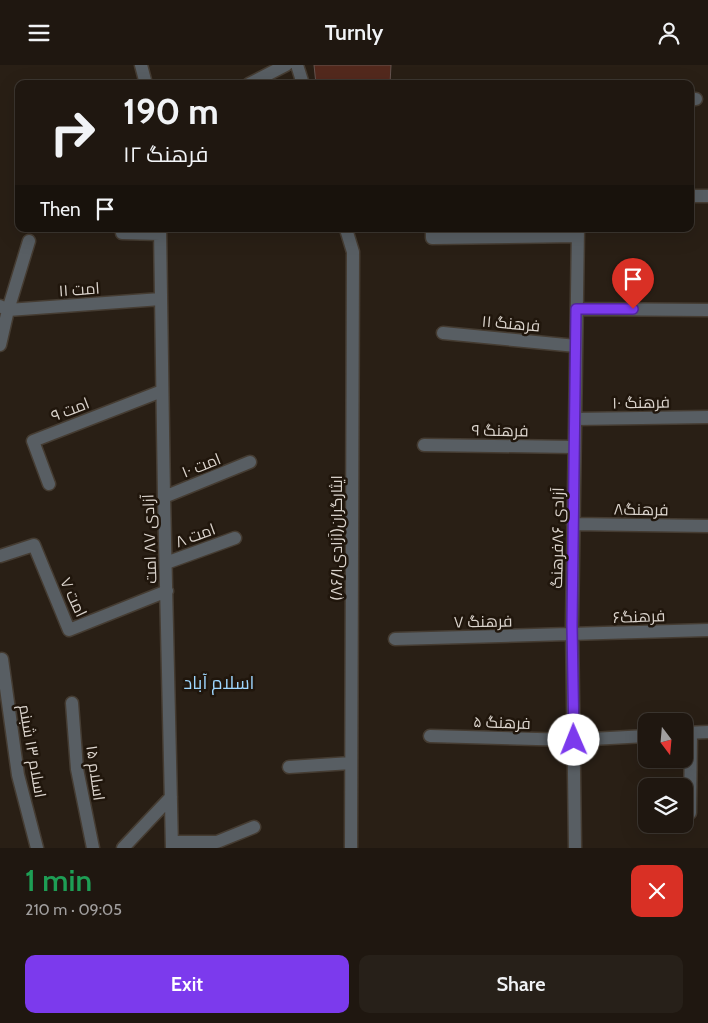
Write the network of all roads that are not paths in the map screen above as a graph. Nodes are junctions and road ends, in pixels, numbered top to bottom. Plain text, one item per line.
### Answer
1 (141, 65) edge
2 (286, 65) edge
3 (297, 65) edge
4 (145, 80) edge
5 (257, 80) edge
6 (302, 80) edge
7 (694, 196) edge
8 (708, 196) edge
9 (141, 232) edge
10 (160, 232) edge
11 (347, 232) edge
12 (432, 232) edge
13 (578, 232) edge
14 (122, 233) dead end
15 (30, 241) dead end
16 (161, 299) junction
17 (4, 308) edge
18 (576, 309) junction
19 (708, 310) edge
20 (443, 333) dead end
21 (0, 345) edge
22 (576, 346) junction
23 (162, 391) junction
24 (708, 417) edge
25 (575, 419) junction
26 (424, 445) dead end
27 (574, 447) junction
28 (250, 463) dead end
29 (49, 484) dead end
30 (164, 497) junction
31 (573, 524) junction
32 (708, 526) edge
33 (235, 538) dead end
34 (0, 556) edge
35 (166, 563) junction
36 (167, 591) junction
37 (708, 630) edge
38 (572, 635) junction
39 (395, 639) dead end
40 (2, 659) dead end
41 (72, 703) dead end
42 (708, 732) edge
43 (693, 733) edge
44 (430, 736) dead end
45 (638, 736) edge
46 (574, 740) junction
47 (351, 763) junction
48 (289, 767) dead end
49 (171, 797) junction
50 (254, 827) dead end
51 (172, 845) edge
52 (37, 848) edge
53 (93, 848) edge
54 (123, 848) edge
55 (351, 848) edge
56 (576, 848) edge

1 - 4 street
2 - 5 street
3 - 6 street
7 - 8 street
9 - 14 street
10 - 16 street, آزادی ۸۷ امت
11 - 47 street, ایثارگران(آزادی۸۶/۱)
12 - 13 street
13 - 18 street, آزادی ۸۶فرهنگ
15 - 17 street
16 - 17 street, امت ۱۱
16 - 23 street, آزادی ۸۷ امت
17 - 21 street
18 - 19 street
18 - 22 street, آزادی ۸۶فرهنگ
20 - 22 street, فرهنگ ۱۱
22 - 25 street, آزادی ۸۶فرهنگ
23 - 29 street, امت ۹
23 - 30 street, آزادی ۸۷ امت
24 - 25 street, فرهنگ ۱۰
25 - 27 street, آزادی ۸۶فرهنگ
26 - 27 street, فرهنگ ۹
27 - 31 street, آزادی ۸۶فرهنگ
28 - 30 street, امت ۱۰
30 - 35 street, آزادی ۸۷ امت
31 - 32 street, فرهنگ۸
31 - 38 street, آزادی ۸۶فرهنگ
33 - 35 street, امت ۸
34 - 36 street, امت ۷
35 - 36 street, آزادی ۸۷ امت
36 - 49 street, آزادی ۸۷ امت
37 - 38 street, فرهنگ۶
38 - 39 street, فرهنگ ۷
38 - 46 street, آزادی ۸۶فرهنگ
40 - 52 street, اسلام ۱۳ شبنم
41 - 53 street, اسلام ۱۵
42 - 43 street
44 - 46 street, فرهنگ ۵
45 - 46 street, فرهنگ ۵
46 - 56 street, آزادی ۸۶فرهنگ
47 - 48 street
47 - 55 street, ایثارگران(آزادی۸۶/۱)
49 - 51 street, آزادی ۸۷ امت
49 - 54 street
50 - 51 street

